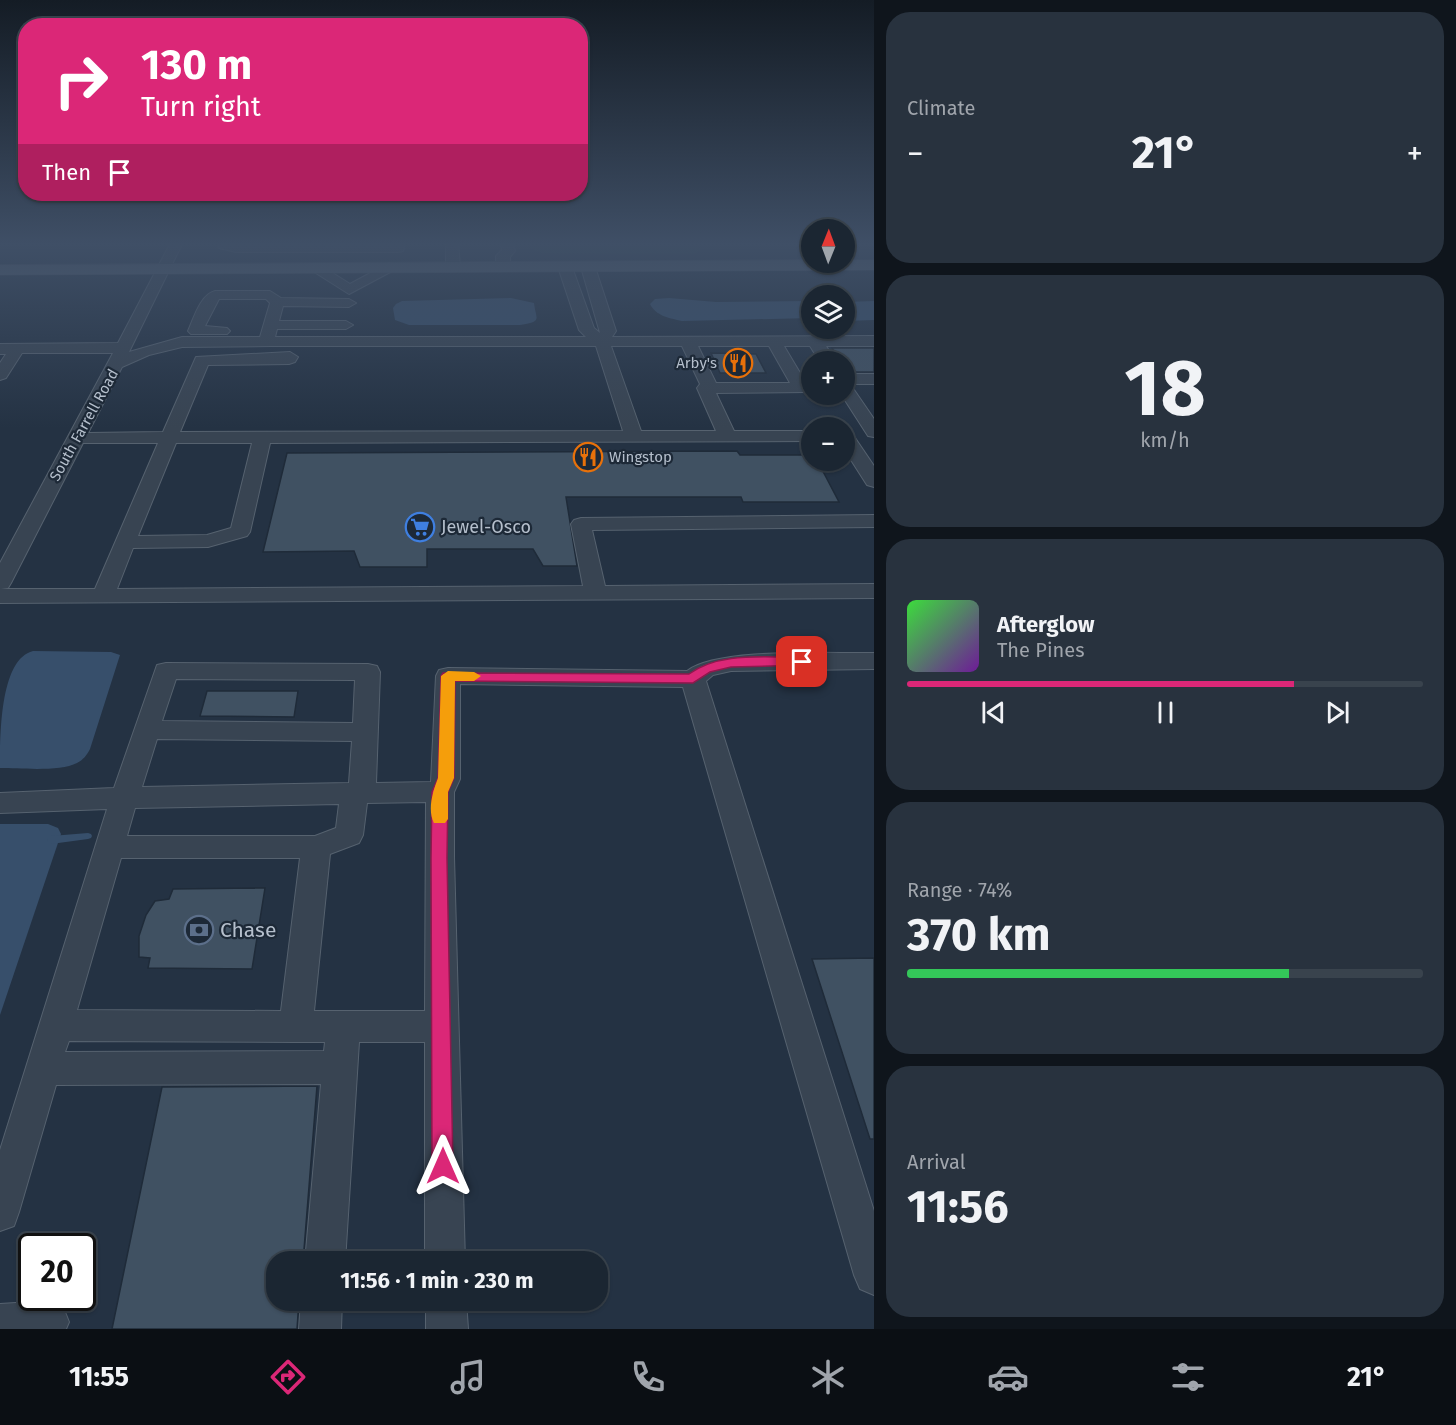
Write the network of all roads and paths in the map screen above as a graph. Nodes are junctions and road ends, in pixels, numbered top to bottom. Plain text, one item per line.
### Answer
1 (156, 304) edge
2 (208, 304) edge
3 (276, 304) edge
4 (348, 304) edge
5 (578, 304) edge
6 (600, 304) edge
7 (346, 325) junction
8 (150, 329) junction
9 (269, 333) junction
10 (774, 341) junction
11 (815, 341) junction
12 (874, 341) edge
13 (182, 342) junction
14 (602, 342) junction
15 (688, 342) junction
16 (294, 343) junction
17 (344, 344) junction
18 (0, 349) edge
19 (17, 349) junction
20 (821, 351) edge
21 (121, 355) junction
22 (2, 370) edge
23 (855, 379) edge
24 (874, 379) edge
25 (710, 388) junction
26 (855, 404) edge
27 (874, 434) edge
28 (855, 435) edge
29 (634, 436) junction
30 (728, 436) junction
31 (801, 436) edge
32 (75, 438) junction
33 (168, 438) junction
34 (262, 438) junction
35 (855, 452) edge
36 (874, 481) edge
37 (874, 521) edge
38 (125, 542) junction
39 (0, 583) edge
40 (874, 591) edge
41 (595, 592) junction
42 (103, 595) junction
43 (0, 596) edge
44 (874, 661) edge
45 (693, 679) junction
46 (147, 730) junction
47 (365, 732) junction
48 (440, 792) junction
49 (358, 793) junction
50 (124, 798) junction
51 (0, 803) edge
52 (110, 847) junction
53 (316, 847) junction
54 (57, 1025) junction
55 (296, 1027) junction
56 (343, 1027) junction
57 (441, 1027) junction
58 (340, 1067) junction
59 (41, 1076) junction
60 (0, 1212) edge
61 (326, 1251) edge
62 (445, 1251) edge
63 (874, 1275) edge
64 (321, 1311) edge
65 (446, 1311) edge
66 (48, 1322) dead end
67 (0, 1324) edge
68 (320, 1329) edge
69 (447, 1329) edge

1 - 8 street, South Farrell Road
2 - 9 street
3 - 9 street
4 - 7 street
5 - 14 street
6 - 14 street
7 - 9 street
7 - 17 street
8 - 13 street
8 - 21 street, South Farrell Road
9 - 13 street
9 - 16 street
10 - 11 street
10 - 15 street
10 - 25 street
11 - 12 street
11 - 20 street
13 - 21 street
14 - 15 street
14 - 17 street
14 - 29 street
15 - 25 street
16 - 17 street
16 - 33 street
18 - 19 street
19 - 21 street
19 - 22 street
21 - 32 street, South Farrell Road
23 - 24 street
25 - 30 street
26 - 27 street
27 - 28 street
29 - 30 street
29 - 34 street
30 - 31 street
32 - 33 street
32 - 39 street, South Farrell Road
33 - 34 street
33 - 38 street
34 - 38 street
35 - 36 street
37 - 41 street
38 - 42 street
40 - 41 street
41 - 42 street
42 - 43 street
44 - 45 street
45 - 48 street
45 - 63 street
46 - 47 street
46 - 47 street
46 - 50 street
47 - 49 street
48 - 49 street
48 - 57 street
49 - 50 street
49 - 53 street
50 - 51 street
50 - 52 street
52 - 53 street
52 - 54 street
53 - 55 street
54 - 55 street
54 - 59 street
55 - 56 street
56 - 57 street
56 - 58 street
57 - 62 street
58 - 59 street
58 - 61 street
59 - 60 street
64 - 68 street
65 - 69 street
66 - 67 street

